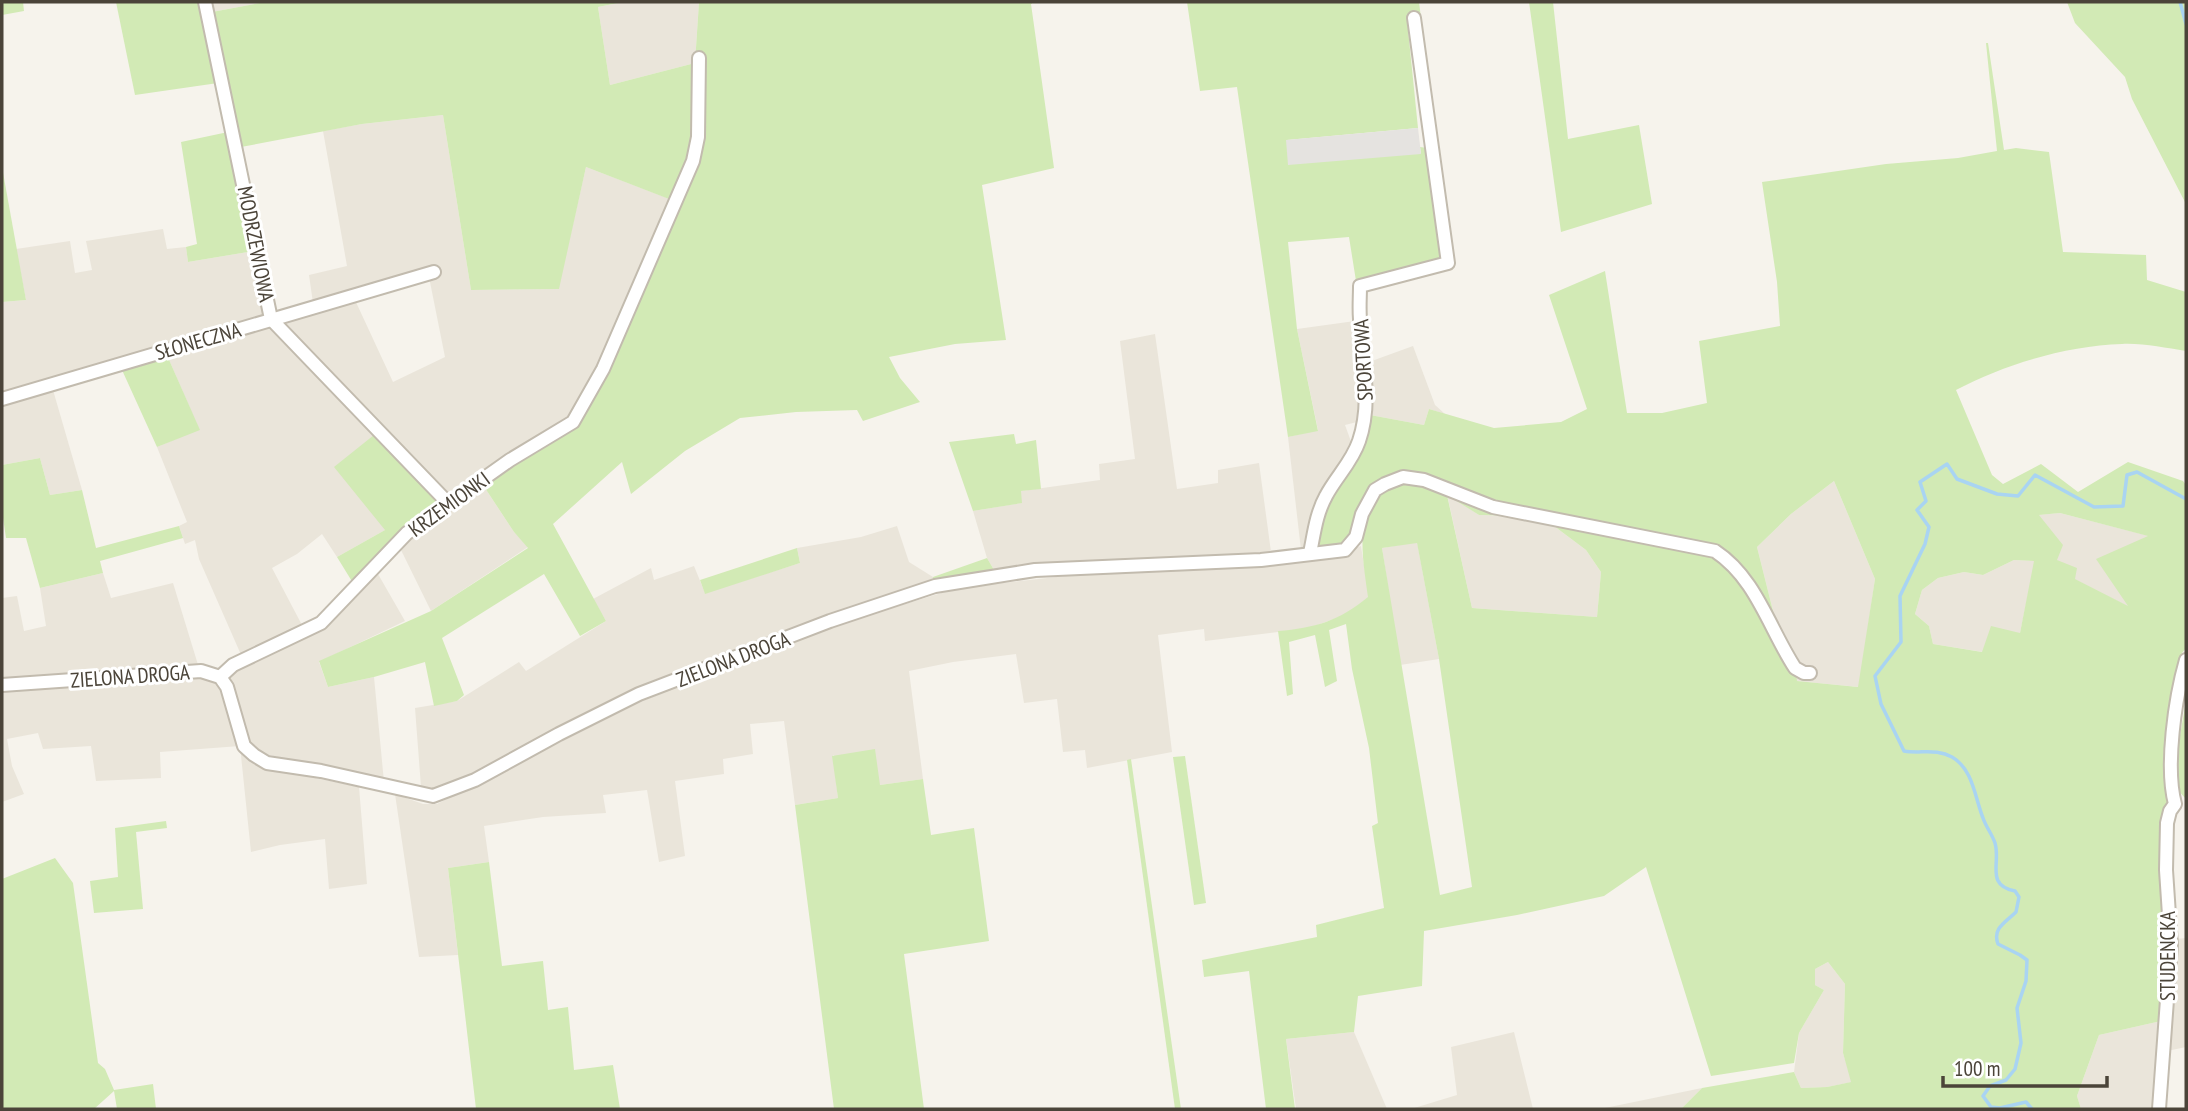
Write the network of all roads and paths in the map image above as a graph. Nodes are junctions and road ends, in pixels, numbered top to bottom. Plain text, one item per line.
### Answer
1 (205, 2) edge
2 (1415, 18) dead end
3 (699, 58) dead end
4 (434, 272) dead end
5 (271, 319) junction
6 (2, 399) edge
7 (448, 503) junction
8 (1310, 553) junction
9 (2186, 660) edge
10 (1810, 673) dead end
11 (220, 677) junction
12 (2, 685) edge
13 (2181, 805) edge
14 (2159, 1109) edge

1 - 5 street, MODRZEWIOWA
2 - 8 street, SPORTOWA
3 - 7 street, KRZEMIONKI
4 - 5 street, SŁONECZNA
5 - 6 street, SŁONECZNA
5 - 7 street, MODRZEWIOWA
7 - 11 street, KRZEMIONKI
8 - 10 street, ZIELONA DROGA
8 - 11 street, ZIELONA DROGA
9 - 13 street, STUDENCKA
11 - 12 street, ZIELONA DROGA
13 - 14 street, STUDENCKA

